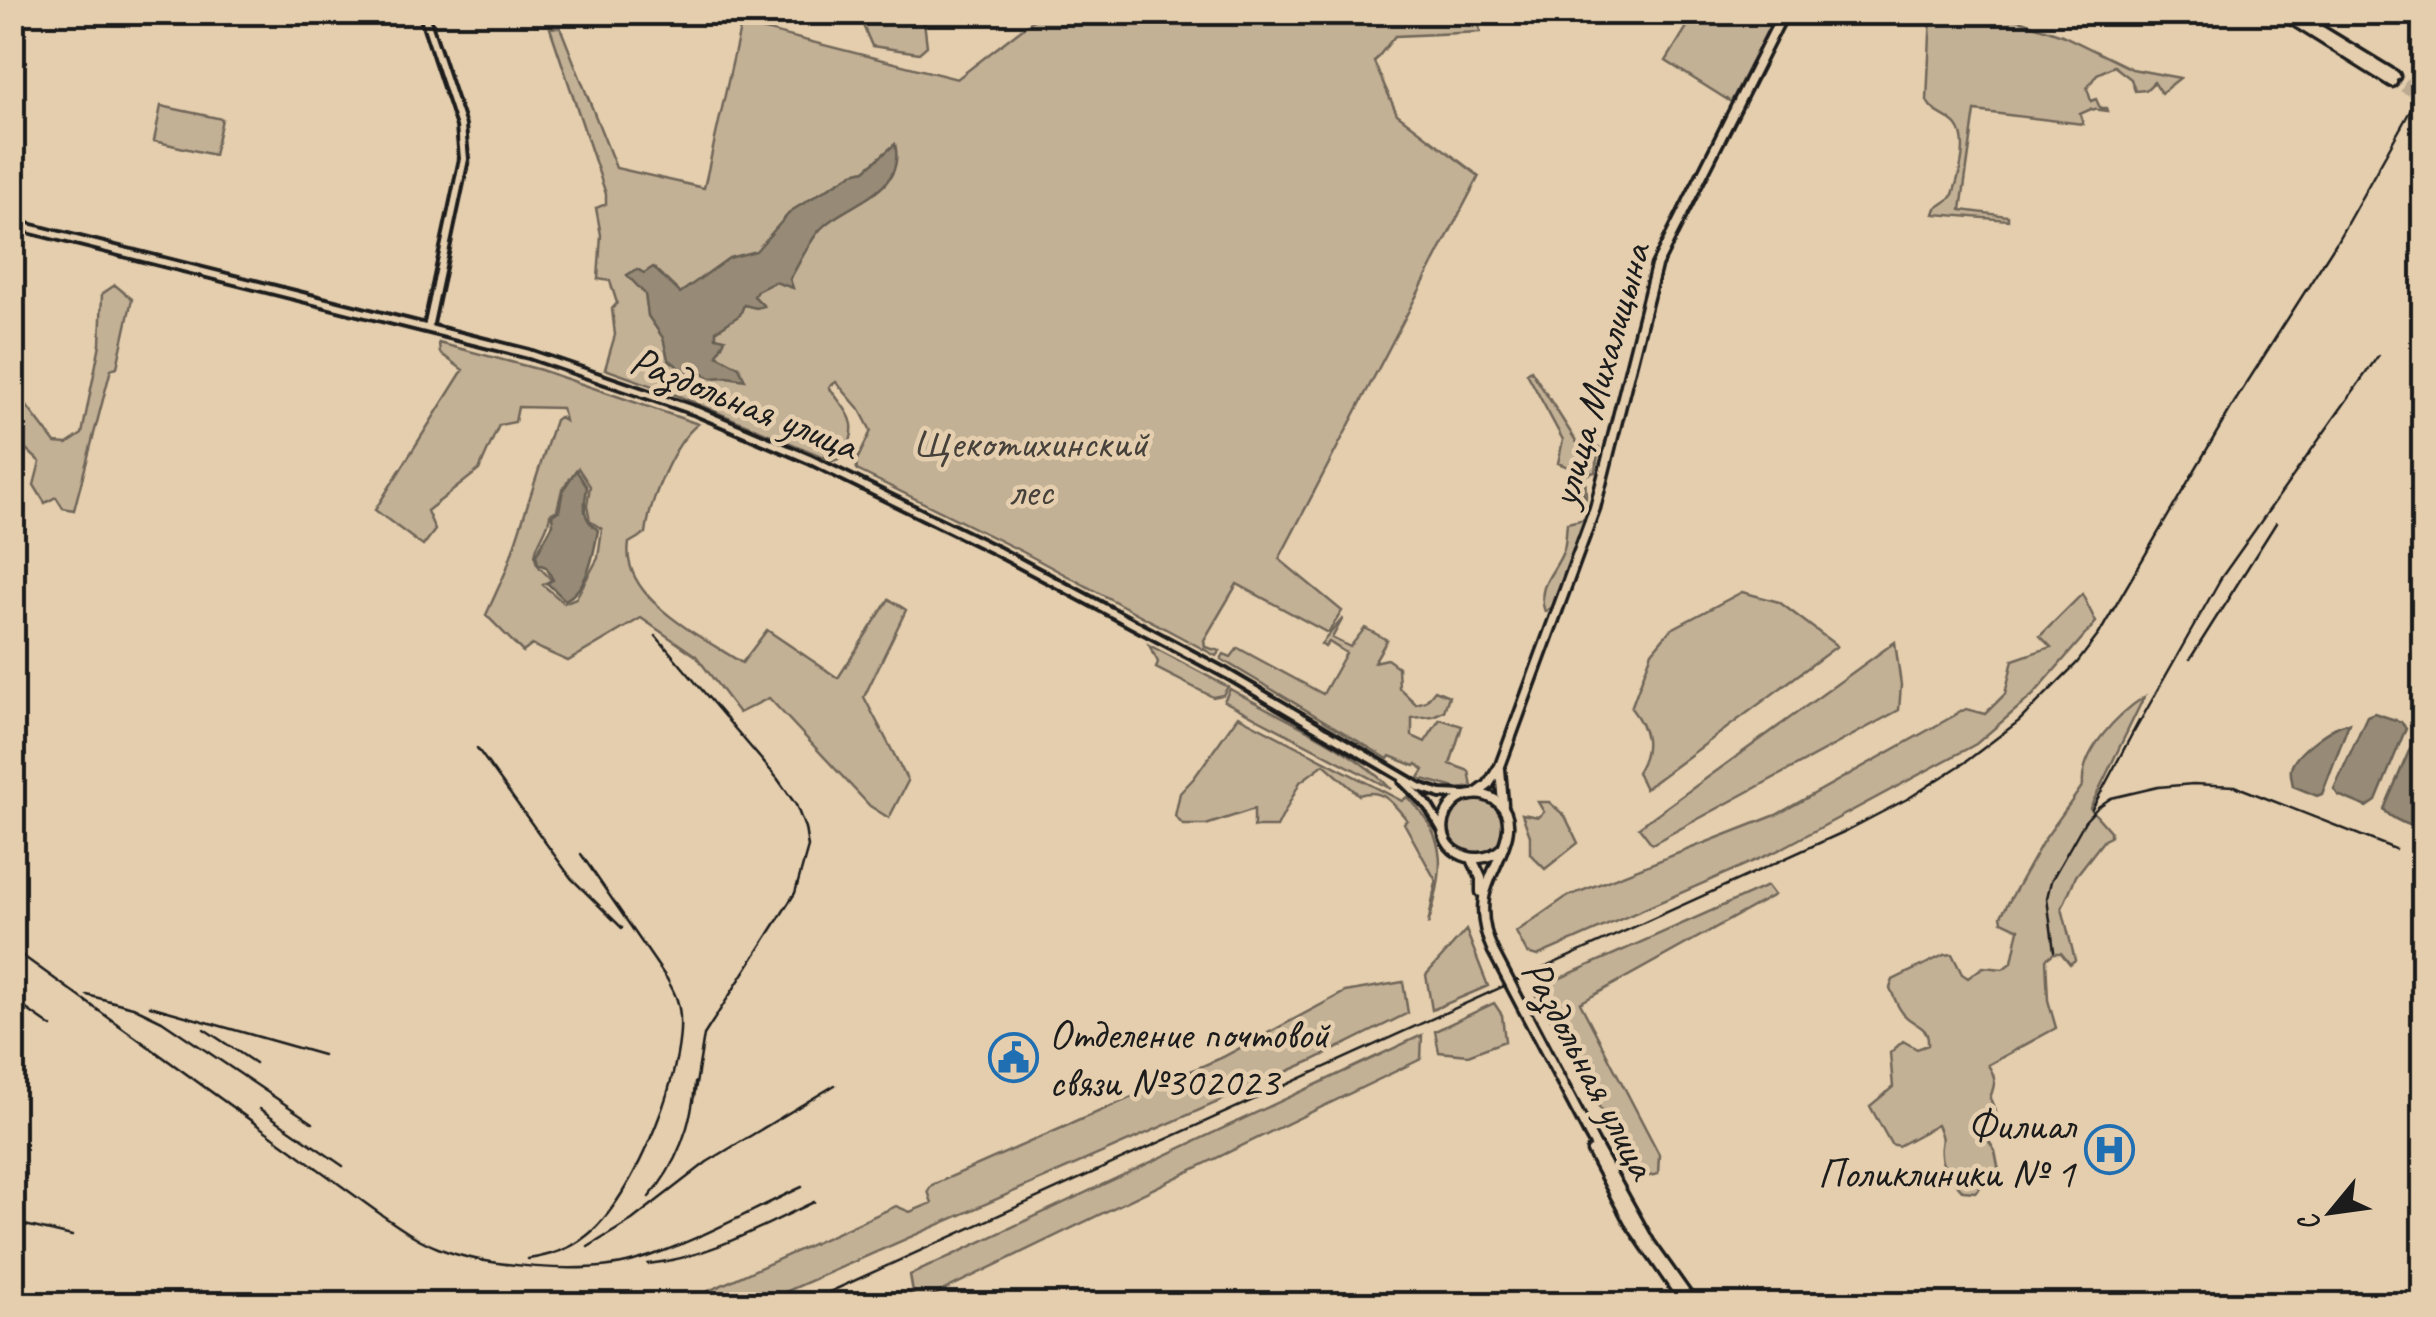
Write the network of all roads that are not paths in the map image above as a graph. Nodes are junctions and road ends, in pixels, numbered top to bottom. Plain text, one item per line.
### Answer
1 (423, 12) edge
2 (1784, 12) edge
3 (2280, 12) edge
4 (2300, 12) edge
5 (2311, 12) edge
6 (2290, 13) edge
7 (2304, 26) junction
8 (2324, 35) junction
9 (12, 224) edge
10 (428, 328) junction
11 (1500, 766) junction
12 (1398, 776) junction
13 (1474, 794) junction
14 (1504, 809) junction
15 (1445, 836) junction
16 (1501, 849) junction
17 (1472, 860) junction
18 (1492, 952) junction
19 (1690, 1304) edge

1 - 10 main road
2 - 11 main road, улица Михалицына
3 - 7 main road
4 - 6 main road
5 - 7 main road
5 - 8 main road
6 - 7 main road
7 - 8 main road
7 - 8 main road
9 - 10 main road, Раздольная улица
10 - 12 main road, Раздольная улица
11 - 13 main road, улица Михалицына
11 - 14 main road, улица Михалицына
12 - 13 main road, Раздольная улица
12 - 15 main road, Раздольная улица
13 - 14 main road
13 - 15 main road
14 - 16 main road
15 - 17 main road
16 - 17 main road
16 - 18 main road, Раздольная улица
17 - 18 main road, Раздольная улица
18 - 19 main road, Раздольная улица, bridge

